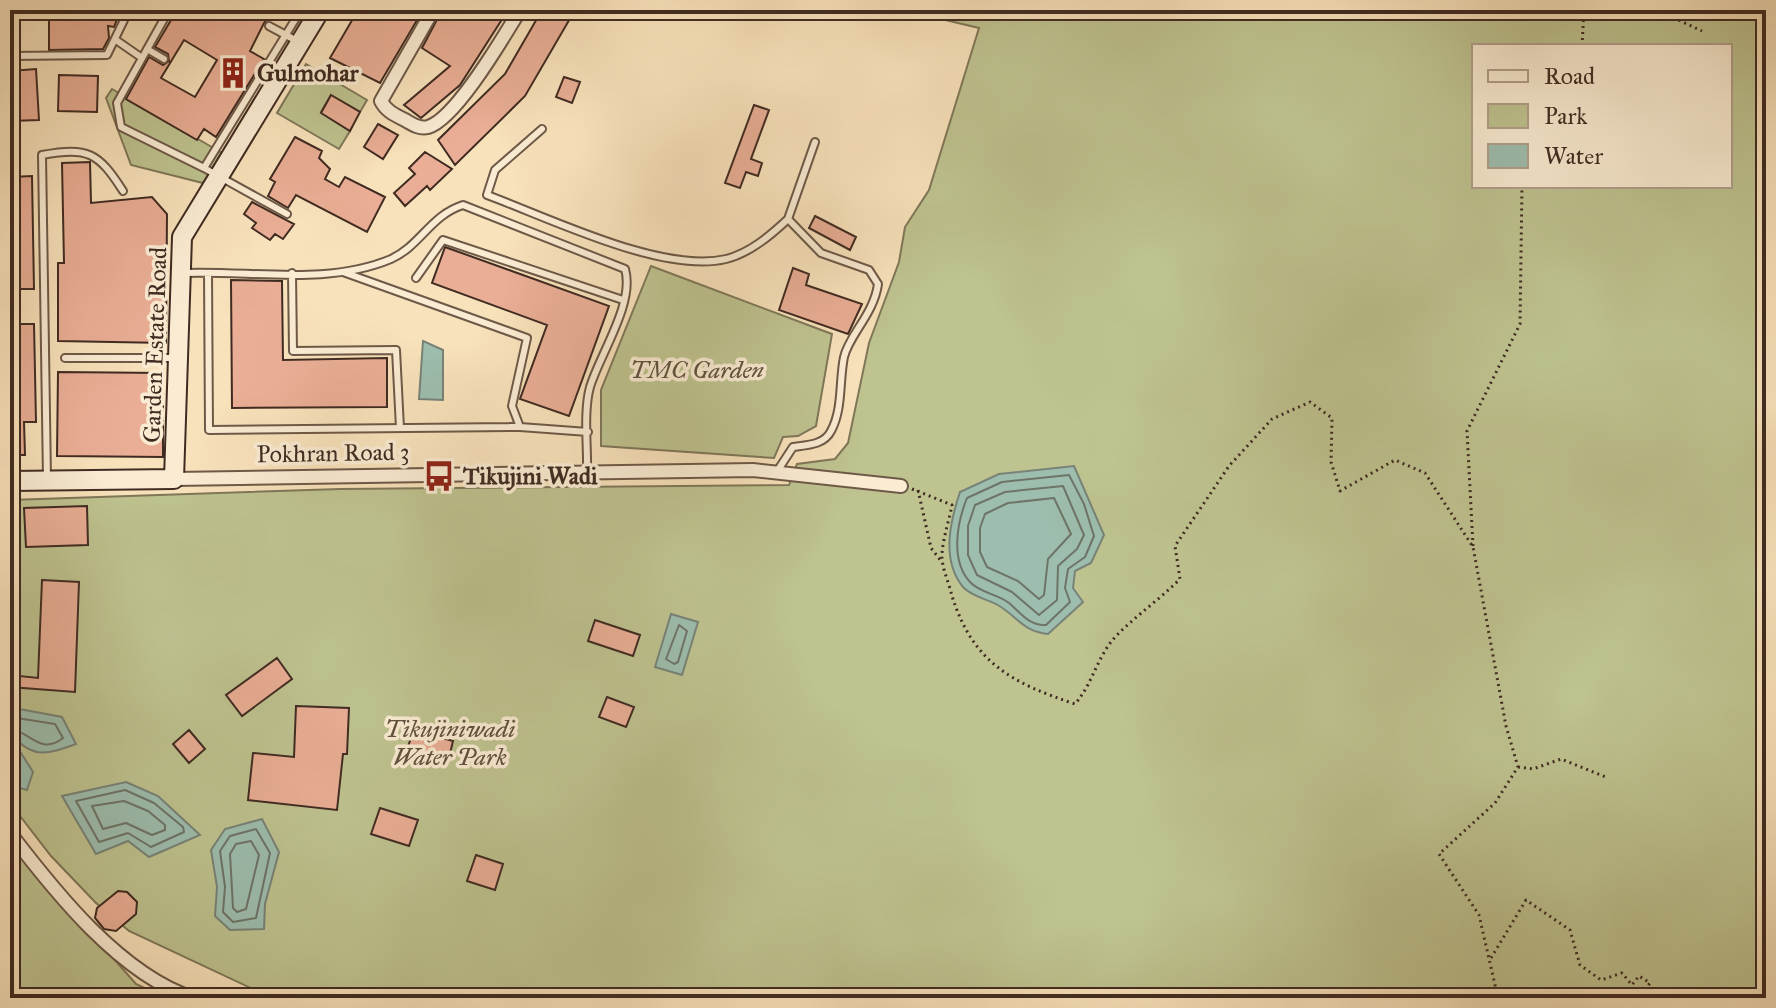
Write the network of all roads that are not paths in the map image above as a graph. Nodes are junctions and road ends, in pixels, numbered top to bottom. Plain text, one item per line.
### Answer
1 (123, 10) edge
2 (169, 10) edge
3 (301, 10) edge
4 (320, 10) edge
5 (433, 10) edge
6 (520, 10) edge
7 (269, 26) dead end
8 (293, 39) junction
9 (116, 40) junction
10 (147, 49) junction
11 (10, 56) edge
12 (142, 58) junction
13 (164, 59) dead end
14 (542, 129) dead end
15 (815, 142) dead end
16 (210, 173) junction
17 (123, 191) dead end
18 (287, 214) dead end
19 (788, 219) junction
20 (340, 270) junction
21 (179, 273) junction
22 (208, 273) junction
23 (292, 273) junction
24 (416, 278) dead end
25 (623, 300) junction
26 (65, 358) dead end
27 (177, 358) junction
28 (520, 427) junction
29 (400, 428) junction
30 (588, 432) junction
31 (776, 473) junction
32 (587, 475) junction
33 (174, 479) junction
34 (10, 481) edge
35 (47, 481) junction
36 (901, 486) road end
37 (10, 833) edge
38 (193, 998) edge

1 - 9 lane
2 - 10 lane
3 - 8 lane
4 - 8 street, Garden Estate Road
5 - 6 street
7 - 8 lane
8 - 16 street, Garden Estate Road
9 - 11 lane
9 - 12 lane
10 - 12 lane
10 - 13 lane
12 - 16 lane
14 - 19 lane
15 - 19 lane
16 - 18 lane
16 - 21 street, Garden Estate Road
17 - 35 lane
19 - 31 lane
20 - 23 lane
20 - 25 lane
20 - 28 lane
21 - 22 lane
21 - 27 street, Garden Estate Road
22 - 23 lane
22 - 29 lane
23 - 29 lane
24 - 25 lane
25 - 30 lane
26 - 27 lane
27 - 33 street, Garden Estate Road
28 - 29 lane
28 - 30 lane
30 - 32 lane
31 - 32 street, Pokhran Road 3
31 - 36 street, Pokhran Road 3
32 - 33 street, Pokhran Road 3
33 - 35 street, Pokhran Road 3
34 - 35 street, Pokhran Road 3
37 - 38 street

